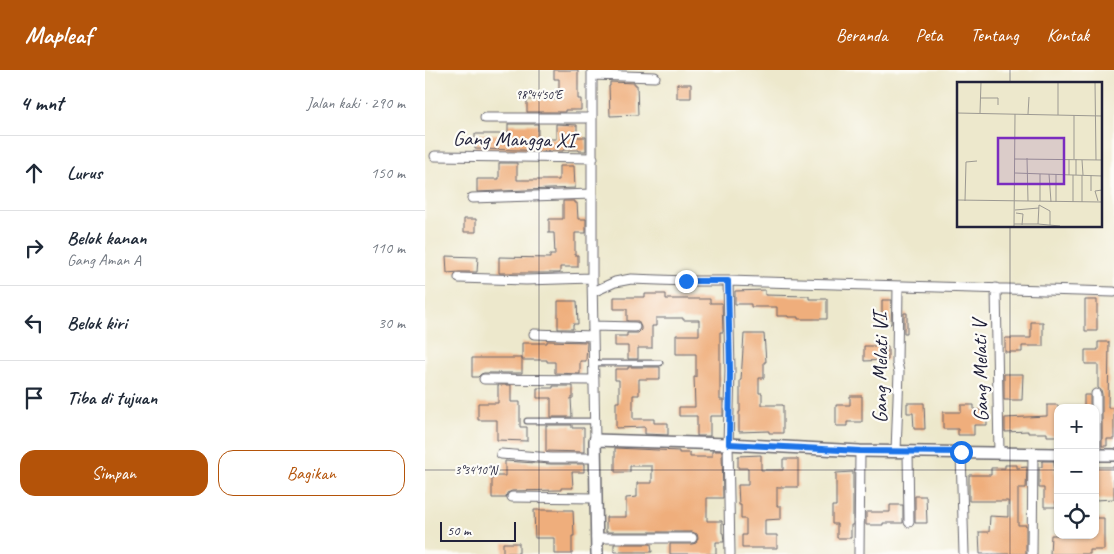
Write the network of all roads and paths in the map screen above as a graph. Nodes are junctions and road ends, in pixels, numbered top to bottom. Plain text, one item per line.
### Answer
1 (591, 73) edge
2 (655, 77) dead end
3 (485, 118) dead end
4 (592, 118) junction
5 (435, 156) dead end
6 (593, 158) junction
7 (592, 194) junction
8 (472, 198) dead end
9 (459, 278) dead end
10 (592, 278) junction
11 (728, 281) junction
12 (898, 286) junction
13 (996, 288) junction
14 (593, 292) junction
15 (1114, 292) edge
16 (635, 327) dead end
17 (593, 331) junction
18 (534, 334) dead end
19 (594, 363) junction
20 (660, 363) dead end
21 (484, 380) dead end
22 (594, 380) junction
23 (1096, 394) dead end
24 (527, 421) dead end
25 (594, 421) junction
26 (595, 440) junction
27 (729, 444) junction
28 (1095, 449) edge
29 (860, 451) junction
30 (902, 451) junction
31 (961, 452) junction
32 (999, 453) junction
33 (1033, 453) junction
34 (501, 454) dead end
35 (1054, 454) edge
36 (1099, 454) edge
37 (1114, 455) edge
38 (595, 458) junction
39 (511, 497) dead end
40 (596, 498) junction
41 (909, 522) dead end
42 (597, 538) junction
43 (692, 538) dead end
44 (597, 554) edge
45 (731, 554) edge
46 (859, 554) edge
47 (964, 554) edge
48 (1033, 554) edge

1 - 2 street
1 - 4 street
3 - 4 street
4 - 6 street
5 - 6 street, Gang Mangga XI
6 - 7 street
7 - 8 street
7 - 10 street
9 - 10 street
10 - 14 street
11 - 12 street
11 - 14 street
11 - 27 street
12 - 13 street
12 - 30 street, Gang Melati VI
13 - 15 street
13 - 32 street, Gang Melati V
14 - 17 street
16 - 17 street
17 - 18 street
17 - 19 street
19 - 20 lane
19 - 22 street
21 - 22 street
22 - 25 street
23 - 28 street
24 - 25 lane
25 - 26 street
26 - 27 street
26 - 38 street
27 - 29 street
27 - 45 street
29 - 30 street
29 - 46 street
30 - 31 street
30 - 41 street, Gang Melati VI
31 - 32 street
31 - 47 street
32 - 33 street
33 - 35 street
33 - 48 street
34 - 38 street
36 - 37 street
38 - 40 street
39 - 40 street
40 - 42 street
42 - 43 street
42 - 44 street

